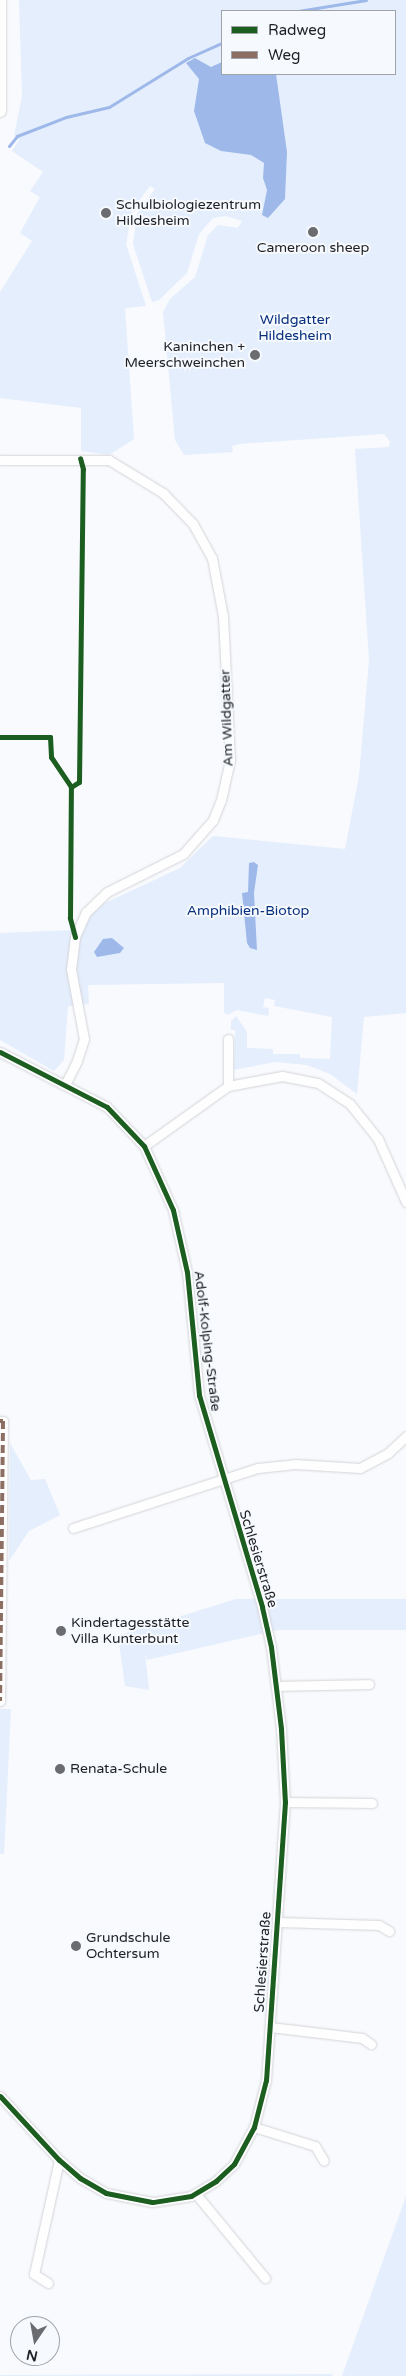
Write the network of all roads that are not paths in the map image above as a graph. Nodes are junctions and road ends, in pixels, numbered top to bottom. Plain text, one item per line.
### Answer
1 (0, 1) edge
2 (0, 111) edge
3 (0, 460) edge
4 (228, 1040) dead end
5 (0, 1052) edge
6 (65, 1085) junction
7 (228, 1086) junction
8 (144, 1146) junction
9 (406, 1202) edge
10 (1, 1421) edge
11 (406, 1436) edge
12 (221, 1478) junction
13 (73, 1528) dead end
14 (370, 1684) dead end
15 (277, 1686) junction
16 (0, 1701) edge
17 (285, 1802) junction
18 (372, 1803) dead end
19 (278, 1922) junction
20 (390, 1931) dead end
21 (270, 2028) junction
22 (371, 2044) dead end
23 (0, 2096) edge
24 (254, 2127) junction
25 (59, 2160) junction
26 (324, 2161) dead end
27 (196, 2194) junction
28 (265, 2278) dead end
29 (48, 2283) dead end

1 - 2 street
3 - 6 street, Am Wildgatter
4 - 7 street
5 - 6 street, Adolf-Kolping-Straße
6 - 8 street, Adolf-Kolping-Straße
7 - 8 street
7 - 9 street
8 - 12 street, Adolf-Kolping-Straße
10 - 16 street
11 - 12 street
12 - 13 street
12 - 15 street, Schlesierstraße
14 - 15 street
15 - 17 street, Schlesierstraße
17 - 18 street
17 - 19 street, Schlesierstraße
19 - 20 street
19 - 21 street, Schlesierstraße
21 - 22 street
21 - 24 street, Schlesierstraße
23 - 25 street, Schlesierstraße
24 - 26 street
24 - 27 street, Schlesierstraße
25 - 27 street, Schlesierstraße
25 - 29 street
27 - 28 street

